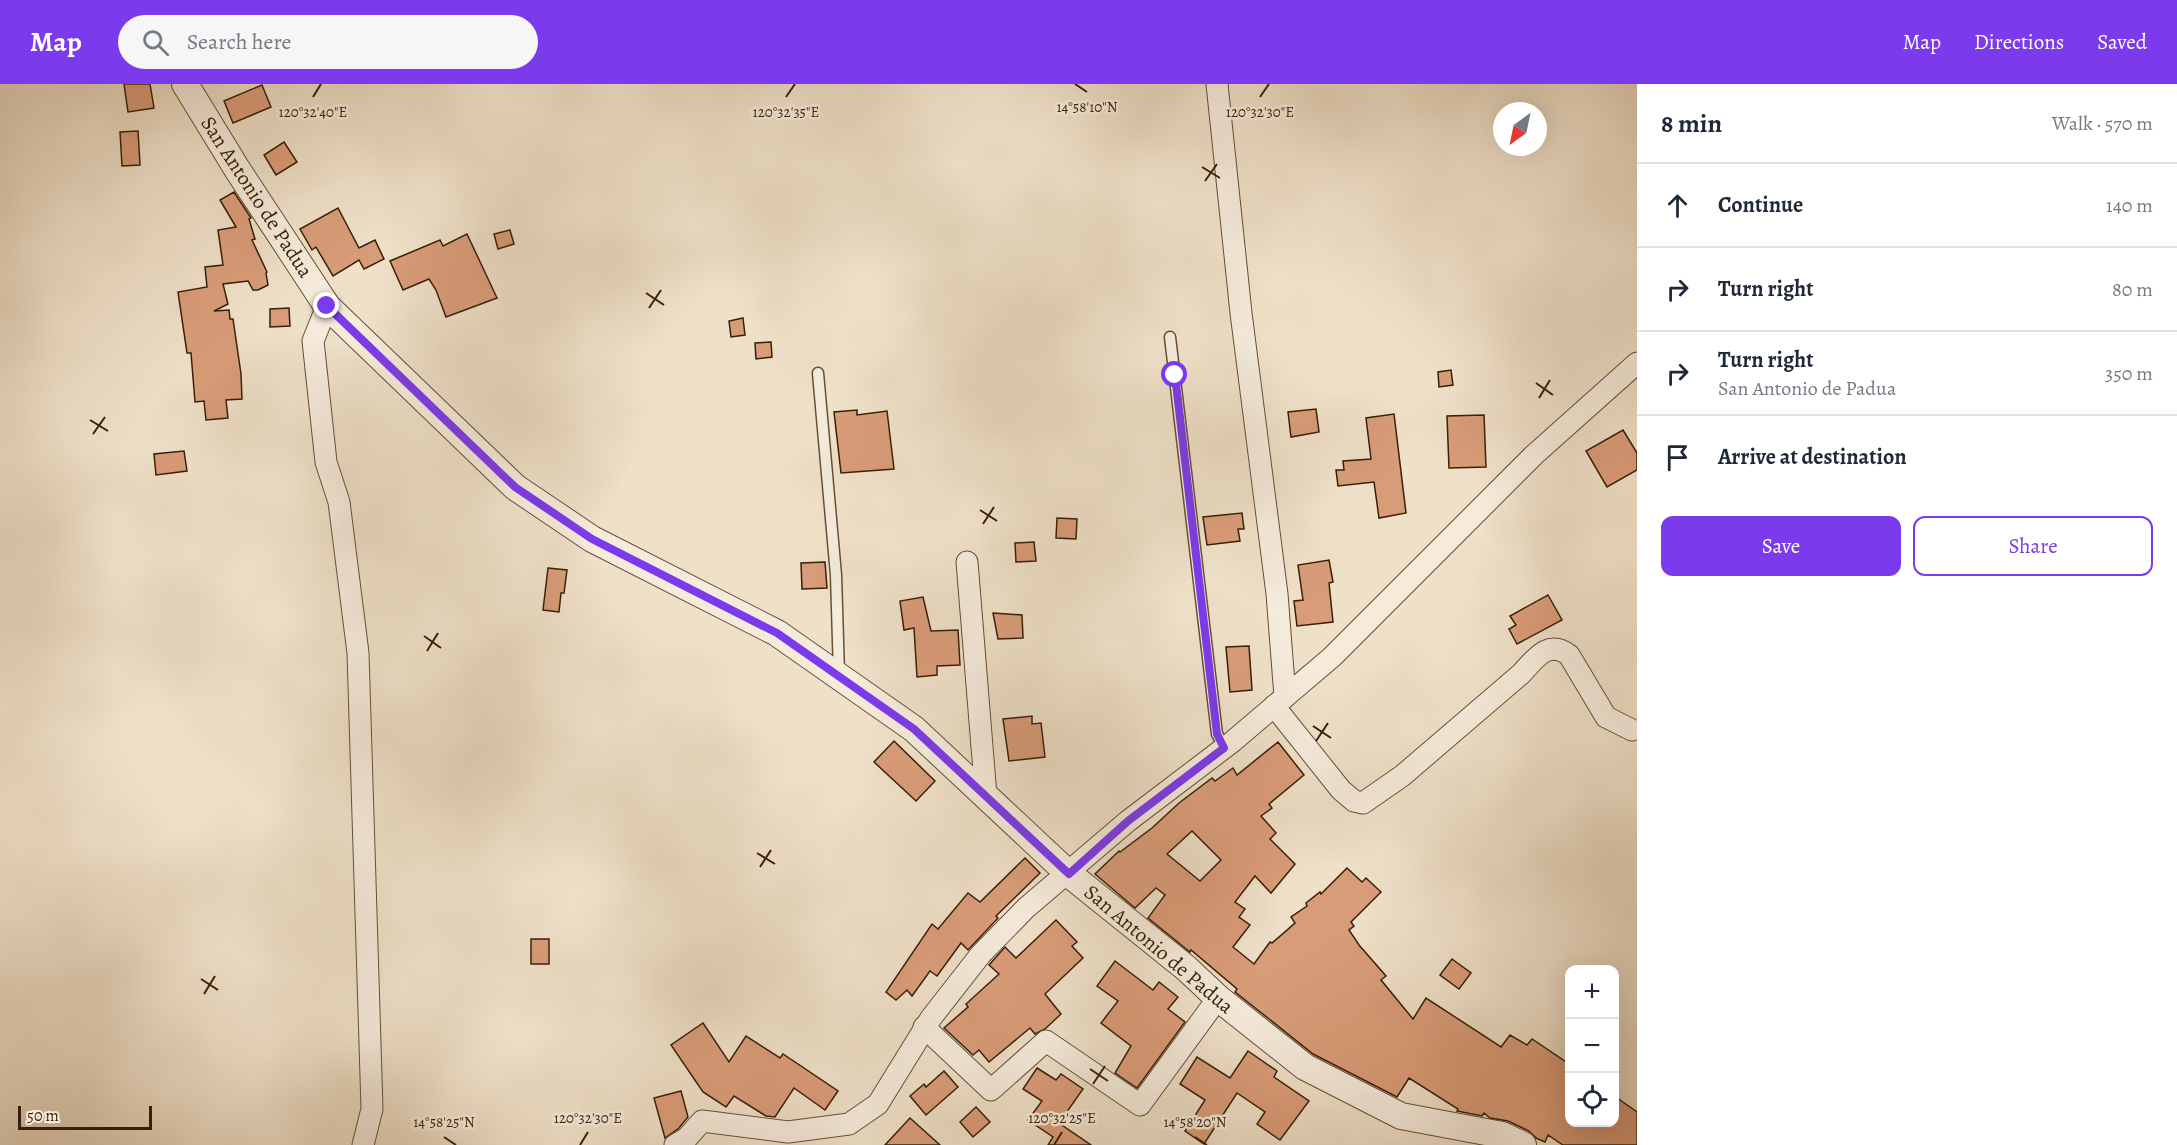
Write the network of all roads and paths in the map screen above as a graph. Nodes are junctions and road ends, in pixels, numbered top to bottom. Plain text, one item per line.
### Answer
1 (185, 84) edge
2 (1217, 84) edge
3 (327, 306) junction
4 (1170, 337) dead end
5 (1637, 363) edge
6 (818, 374) dead end
7 (966, 562) dead end
8 (839, 677) junction
9 (1280, 701) junction
10 (1635, 731) edge
11 (1224, 748) junction
12 (986, 796) junction
13 (1069, 874) junction
14 (1218, 998) junction
15 (924, 1027) junction
16 (363, 1145) edge
17 (675, 1145) edge
18 (1523, 1145) edge

1 - 3 street, San Antonio de Padua
2 - 9 street
3 - 8 street, San Antonio de Padua
3 - 16 street
4 - 11 lane
5 - 9 street
6 - 8 lane
7 - 12 street
8 - 12 street, San Antonio de Padua
9 - 10 street
9 - 11 street
11 - 13 street
12 - 13 street, San Antonio de Padua
13 - 14 street, San Antonio de Padua
13 - 15 street
14 - 15 street
14 - 18 street, San Antonio de Padua
15 - 17 street

